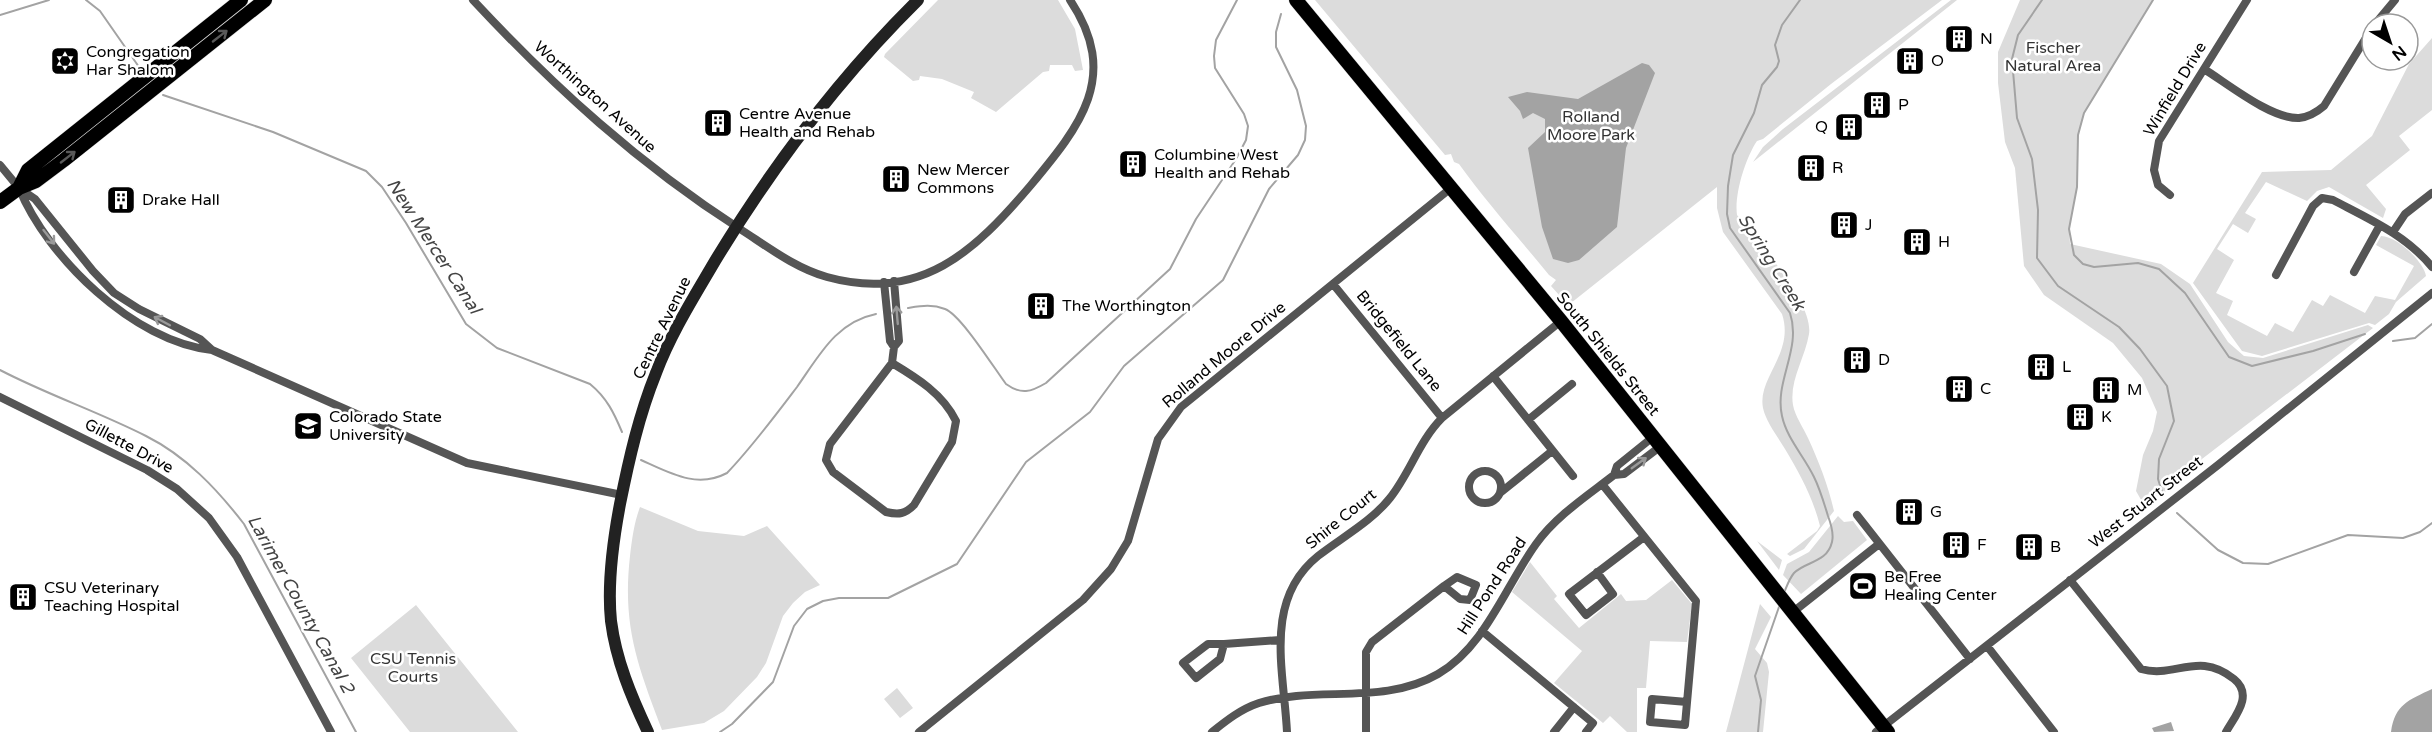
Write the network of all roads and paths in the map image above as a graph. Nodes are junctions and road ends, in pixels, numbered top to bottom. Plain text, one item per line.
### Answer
1 (241, 0) edge
2 (265, 0) edge
3 (473, 0) edge
4 (918, 0) edge
5 (1070, 0) edge
6 (1296, 0) edge
7 (2247, 0) edge
8 (2395, 0) edge
9 (2385, 12) edge
10 (2360, 48) edge
11 (2204, 69) junction
12 (131, 87) junction
13 (118, 117) junction
14 (0, 165) edge
15 (19, 188) junction
16 (1451, 188) junction
17 (2432, 193) edge
18 (2170, 195) dead end
19 (0, 202) edge
20 (2380, 225) junction
21 (736, 227) junction
22 (2393, 232) junction
23 (2432, 267) edge
24 (2354, 272) dead end
25 (2276, 274) dead end
26 (894, 281) junction
27 (884, 282) junction
28 (1333, 284) junction
29 (2432, 292) edge
30 (1562, 321) junction
31 (894, 347) junction
32 (212, 350) junction
33 (892, 363) junction
34 (1493, 376) junction
35 (1572, 384) dead end
36 (0, 397) edge
37 (1442, 418) junction
38 (1528, 420) junction
39 (1657, 442) junction
40 (1552, 451) junction
41 (1573, 476) dead end
42 (1602, 484) junction
43 (1500, 493) dead end
44 (622, 495) junction
45 (1857, 515) dead end
46 (1644, 537) junction
47 (1879, 544) junction
48 (1597, 572) junction
49 (2070, 580) junction
50 (1444, 586) dead end
51 (1790, 609) junction
52 (1482, 631) junction
53 (1280, 640) junction
54 (1224, 644) junction
55 (1987, 646) junction
56 (1970, 659) junction
57 (1368, 692) junction
58 (1285, 699) junction
59 (1687, 702) junction
60 (1574, 707) junction
61 (1883, 730) edge
62 (331, 732) edge
63 (648, 732) edge
64 (921, 732) edge
65 (1212, 732) edge
66 (1287, 732) edge
67 (1366, 732) edge
68 (1554, 732) edge
69 (1586, 732) edge
70 (2054, 732) edge
71 (2226, 732) edge

1 - 12 main road
13 -> 2 main road
3 - 21 street, Worthington Avenue
4 - 21 street, Centre Avenue
5 - 26 street, Worthington Avenue
6 - 16 main road, South Shields Street
7 - 11 street, Winfield Drive
8 - 9 street
10 - 11 street
11 - 18 street, Winfield Drive
12 - 13 main road
12 - 15 main road
15 -> 13 main road
14 - 15 street
15 - 19 main road
32 -> 15 street
15 -> 32 street
16 - 28 street, Rolland Moore Drive
16 - 30 main road, South Shields Street
17 - 22 street
20 - 22 street
20 - 24 street
20 - 25 street
21 - 27 street, Worthington Avenue
21 - 44 street, Centre Avenue
22 - 23 street
26 - 27 street, Worthington Avenue
31 -> 26 street
27 - 31 street
28 - 37 street, Bridgefield Lane
28 - 64 street, Rolland Moore Drive
29 - 49 street, West Stuart Street
30 - 34 street, Shire Court
30 - 39 main road, South Shields Street
31 - 33 street
32 - 44 street
33 - 33 street
34 - 37 street, Shire Court
34 - 38 street
35 - 38 street
36 - 62 street, Gillette Drive
37 - 53 street, Shire Court
38 - 40 street
39 - 42 street, Hill Pond Road
39 - 51 main road, South Shields Street
40 - 41 street
40 - 43 street
42 - 46 street
42 - 52 street, Hill Pond Road
44 - 63 street, Centre Avenue
45 - 47 street
46 - 48 street
46 - 59 street
47 - 51 street
47 - 56 street
48 - 48 street
49 - 55 street, West Stuart Street
49 - 71 street
50 - 57 street
51 - 61 main road, South Shields Street
52 - 57 street, Hill Pond Road
52 - 60 street
53 - 54 street
53 - 58 street, Shire Court
54 - 54 street
55 - 56 street, West Stuart Street
55 - 70 street
56 - 61 street, West Stuart Street
57 - 58 street, Hill Pond Road
57 - 67 street
58 - 65 street, Hill Pond Road
58 - 66 street, Shire Court
59 - 59 street
60 - 68 street
60 - 69 street

